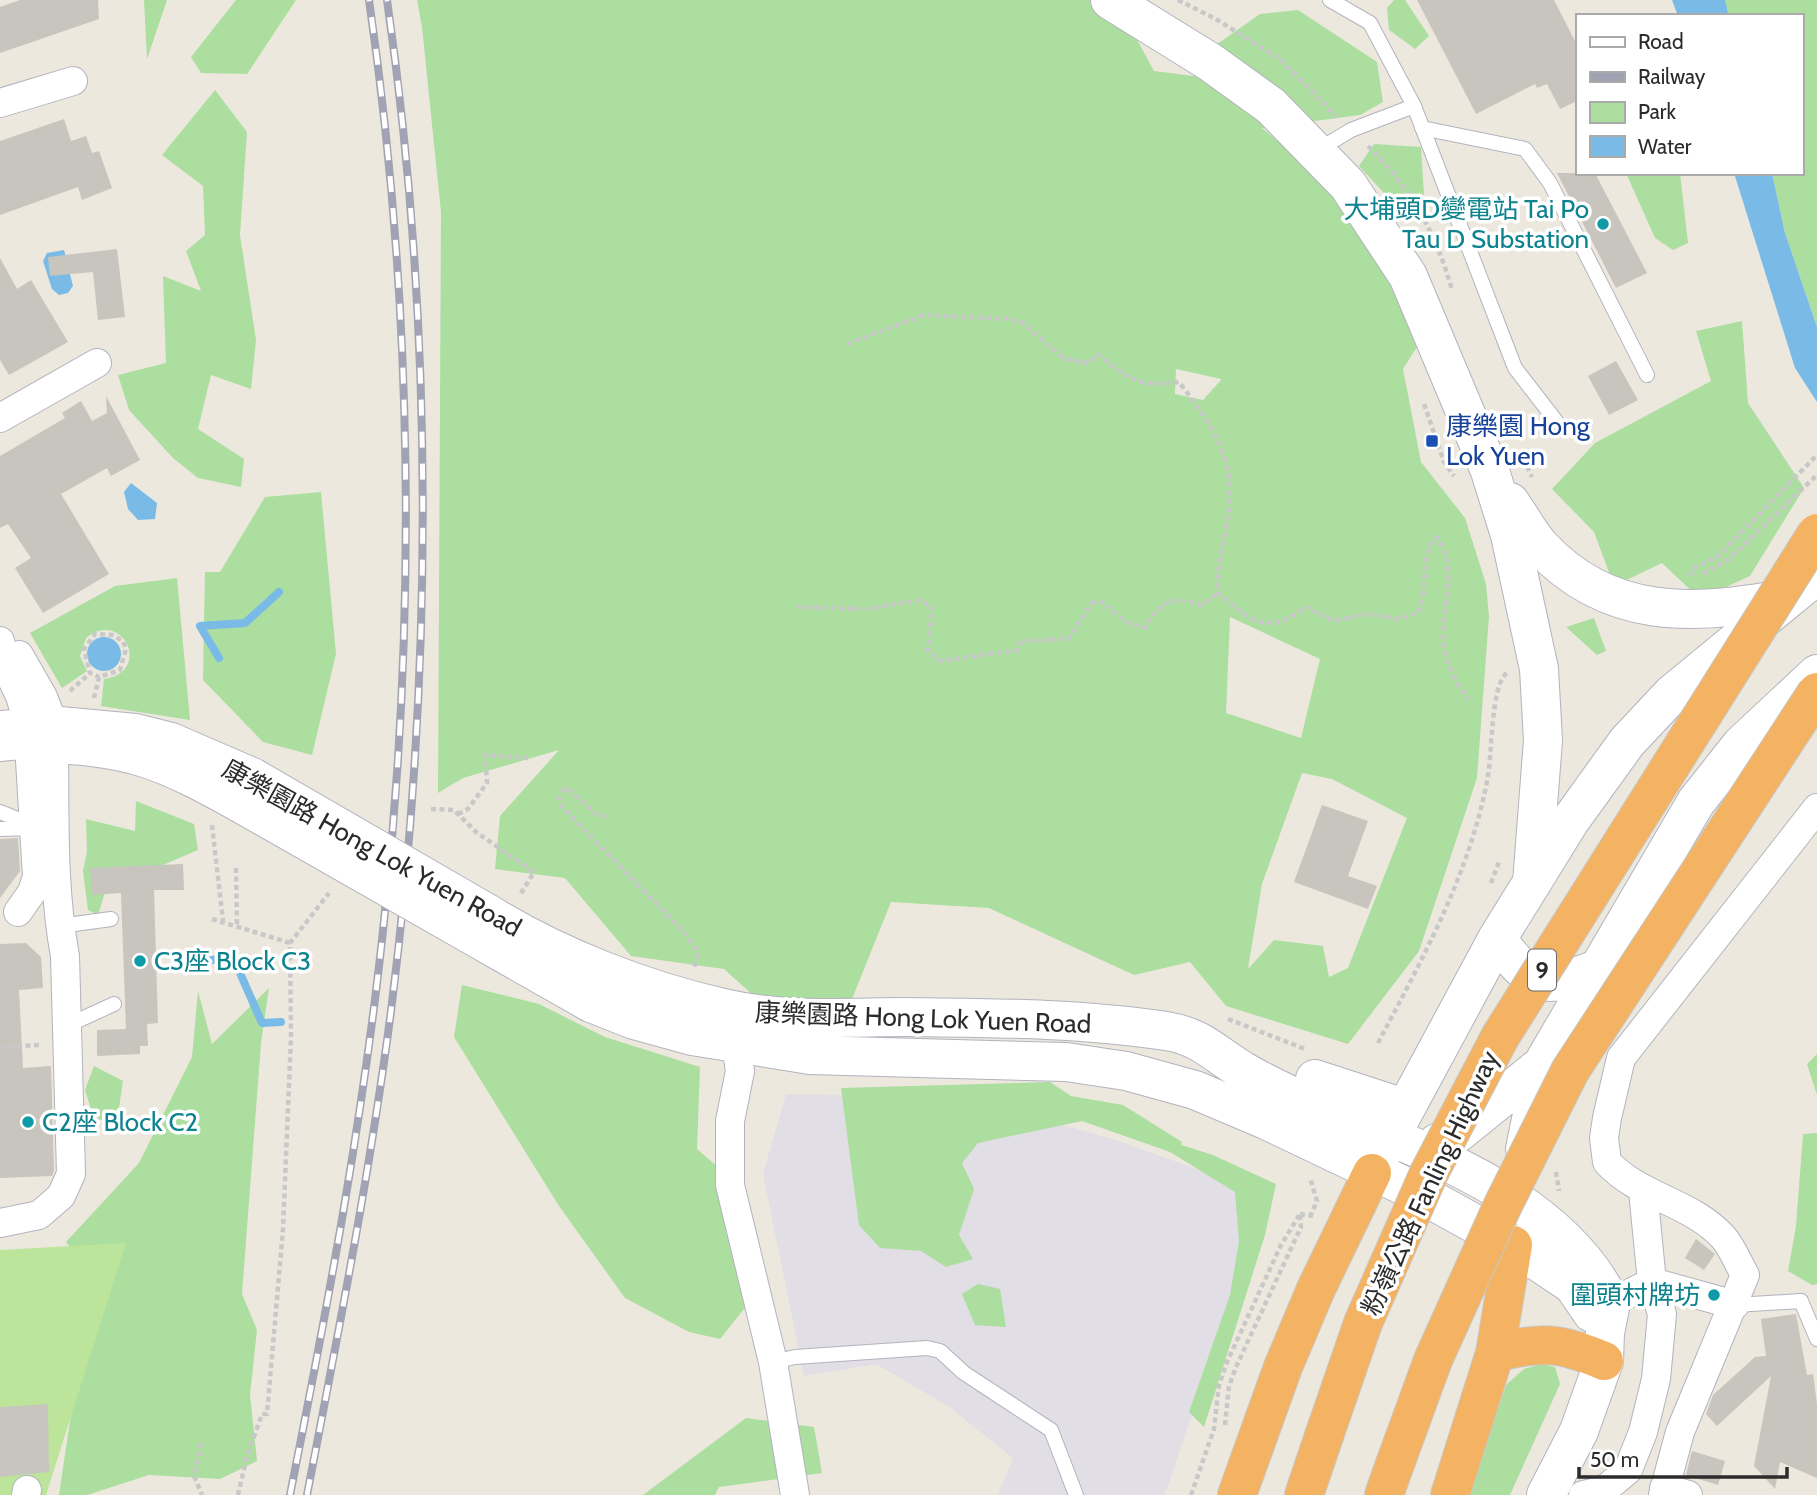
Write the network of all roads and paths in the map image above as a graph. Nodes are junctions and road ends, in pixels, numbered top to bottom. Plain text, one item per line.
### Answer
1 (1110, 0) edge
2 (1177, 0) edge
3 (1330, 0) edge
4 (73, 81) dead end
5 (0, 103) edge
6 (1414, 106) junction
7 (1330, 110) dead end
8 (1422, 128) junction
9 (1318, 150) junction
10 (847, 344) dead end
11 (97, 363) dead end
12 (1647, 375) dead end
13 (0, 418) edge
14 (1556, 421) dead end
15 (1817, 455) edge
16 (1490, 471) junction
17 (1817, 475) edge
18 (1817, 533) edge
19 (1817, 575) edge
20 (1688, 577) dead end
21 (1689, 586) dead end
22 (1218, 593) junction
23 (1787, 598) junction
24 (797, 607) dead end
25 (1, 643) edge
26 (1516, 670) dead end
27 (90, 673) junction
28 (1817, 674) edge
29 (99, 677) junction
30 (1817, 692) edge
31 (1468, 700) dead end
32 (92, 709) dead end
33 (34, 730) edge
34 (528, 758) dead end
35 (236, 799) junction
36 (1817, 808) edge
37 (431, 809) dead end
38 (0, 812) edge
39 (458, 814) junction
40 (606, 816) dead end
41 (29, 828) junction
42 (0, 829) edge
43 (1502, 853) dead end
44 (236, 868) dead end
45 (1532, 883) junction
46 (1487, 890) dead end
47 (329, 892) dead end
48 (9, 913) edge
49 (111, 919) dead end
50 (212, 919) dead end
51 (223, 921) junction
52 (497, 921) junction
53 (236, 925) junction
54 (60, 926) junction
55 (1497, 939) junction
56 (290, 943) junction
57 (1600, 968) junction
58 (694, 973) dead end
59 (114, 1004) dead end
60 (734, 1027) junction
61 (66, 1035) junction
62 (1378, 1042) dead end
63 (0, 1048) edge
64 (1542, 1065) junction
65 (1407, 1131) junction
66 (1303, 1170) dead end
67 (1372, 1172) junction
68 (1643, 1191) junction
69 (1519, 1205) junction
70 (1310, 1217) dead end
71 (0, 1223) edge
72 (1513, 1245) junction
73 (1652, 1282) junction
74 (1735, 1305) junction
75 (1607, 1333) junction
76 (1816, 1337) edge
77 (1495, 1353) junction
78 (773, 1362) junction
79 (1222, 1435) dead end
80 (201, 1443) dead end
81 (1389, 1479) edge
82 (1672, 1493) edge
83 (202, 1495) edge
84 (238, 1495) edge
85 (795, 1495) edge
86 (1076, 1495) edge
87 (1192, 1495) edge
88 (1237, 1495) edge
89 (1304, 1495) edge
90 (1450, 1495) edge
91 (1547, 1495) edge
92 (1583, 1495) edge

1 - 9 main road
2 - 7 path
3 - 6 lane
4 - 5 street
6 - 8 lane
6 - 9 lane
8 - 12 lane
8 - 14 lane
9 - 16 main road
10 - 22 path
11 - 13 street
15 - 21 path
16 - 23 main road
16 - 45 main road
17 - 20 path
18 - 89 highway, 粉嶺公路 Fanling Highway / 9, bridge
19 - 23 main road
22 - 24 path
22 - 31 path
23 - 45 main road
25 - 33 street
26 - 62 path
27 - 29 path
27 - 29 path
27 - 33 path
28 - 57 main road
29 - 32 path
30 - 81 highway, bridge
33 - 35 main road, 康樂園路 Hong Lok Yuen Road
33 - 41 street
33 - 54 street
34 - 39 path
35 - 51 path
35 - 52 main road, 康樂園路 Hong Lok Yuen Road, bridge
36 - 68 street
37 - 39 path
38 - 41 lane
39 - 52 path
40 - 58 path
41 - 42 lane
41 - 48 street
43 - 46 path
44 - 53 path
45 - 55 main road
47 - 56 path
48 - 54 street
49 - 54 lane
50 - 51 path
51 - 53 path
52 - 60 main road, 康樂園路 Hong Lok Yuen Road
53 - 56 path
54 - 61 street
55 - 57 main road
55 - 65 main road
56 - 84 path
57 - 64 main road
59 - 61 lane
60 - 65 main road, 康樂園路 Hong Lok Yuen Road
60 - 67 main road, 康樂園路 Hong Lok Yuen Road
60 - 78 street
61 - 63 path
61 - 71 street
64 - 65 main road
64 - 69 main road
65 - 67 main road
65 - 69 main road
66 - 70 path
67 - 72 main road, 康樂園路 Hong Lok Yuen Road
67 - 88 highway
68 - 73 street
68 - 74 street
69 - 72 main road
69 - 75 main road
72 - 75 main road, 康樂園路 Hong Lok Yuen Road
72 - 77 highway
73 - 74 street
73 - 75 street
73 - 92 street
74 - 76 lane
74 - 82 street
75 - 77 highway
75 - 91 main road
77 - 90 highway
78 - 85 street
78 - 86 lane
79 - 87 path
80 - 83 path

